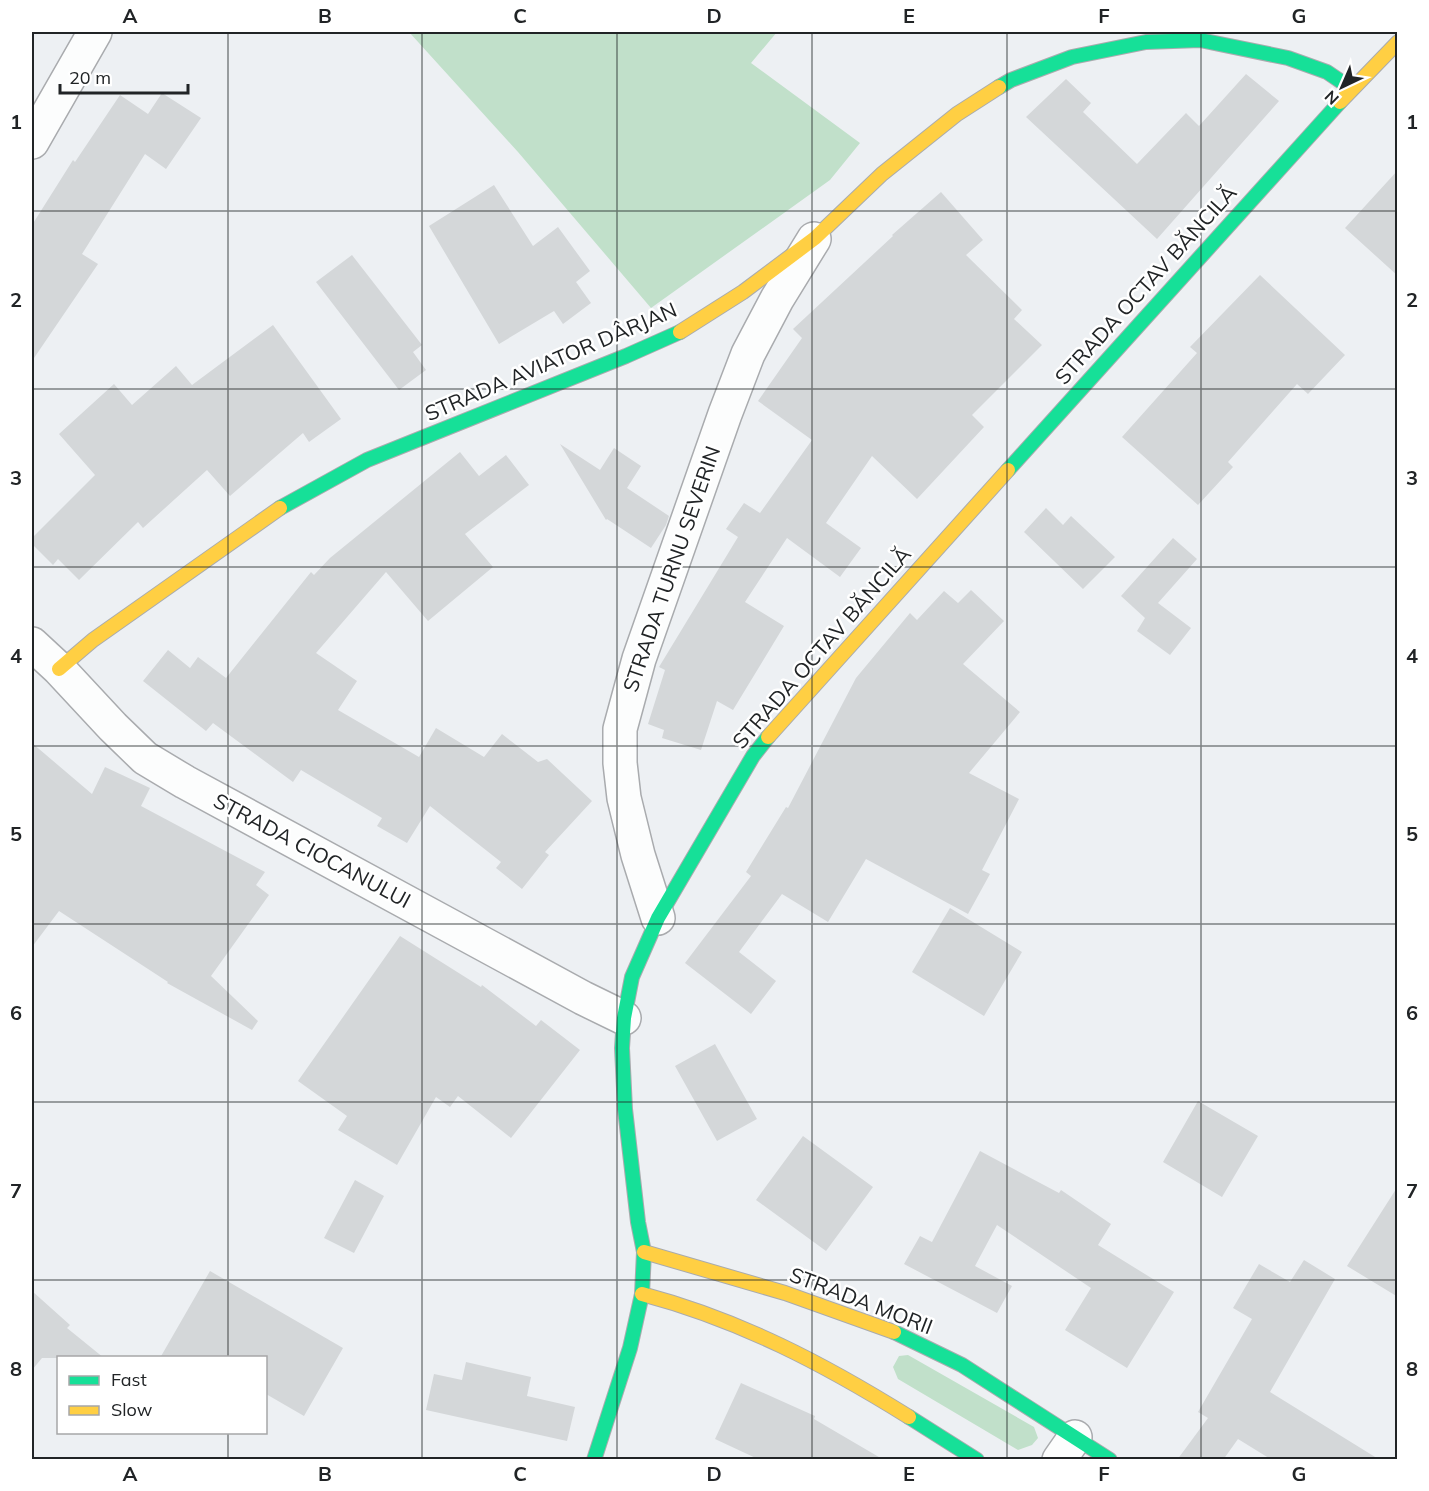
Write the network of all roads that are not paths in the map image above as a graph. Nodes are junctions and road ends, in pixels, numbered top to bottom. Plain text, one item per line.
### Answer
1 (95, 32) edge
2 (1398, 42) edge
3 (1352, 89) junction
4 (32, 142) edge
5 (815, 238) junction
6 (32, 644) edge
7 (59, 669) junction
8 (658, 918) junction
9 (624, 1018) junction
10 (644, 1252) junction
11 (642, 1294) junction
12 (1067, 1448) edge
13 (594, 1460) edge
14 (977, 1460) edge
15 (1110, 1460) edge

1 - 4 street
2 - 3 street, STRADA OCTAV BĂNCILĂ
3 - 5 street, STRADA AVIATOR DÂRJAN
3 - 8 street, STRADA OCTAV BĂNCILĂ
5 - 7 street, STRADA AVIATOR DÂRJAN
5 - 8 street, STRADA TURNU SEVERIN
6 - 7 street, STRADA CIOCANULUI
7 - 9 street, STRADA CIOCANULUI
8 - 9 street, STRADA OCTAV BĂNCILĂ
9 - 10 street, STRADA OCTAV BĂNCILĂ
10 - 11 street, STRADA OCTAV BĂNCILĂ
10 - 12 street, STRADA MORII
11 - 13 street, STRADA OCTAV BĂNCILĂ
11 - 14 street
12 - 15 street, STRADA MORII

